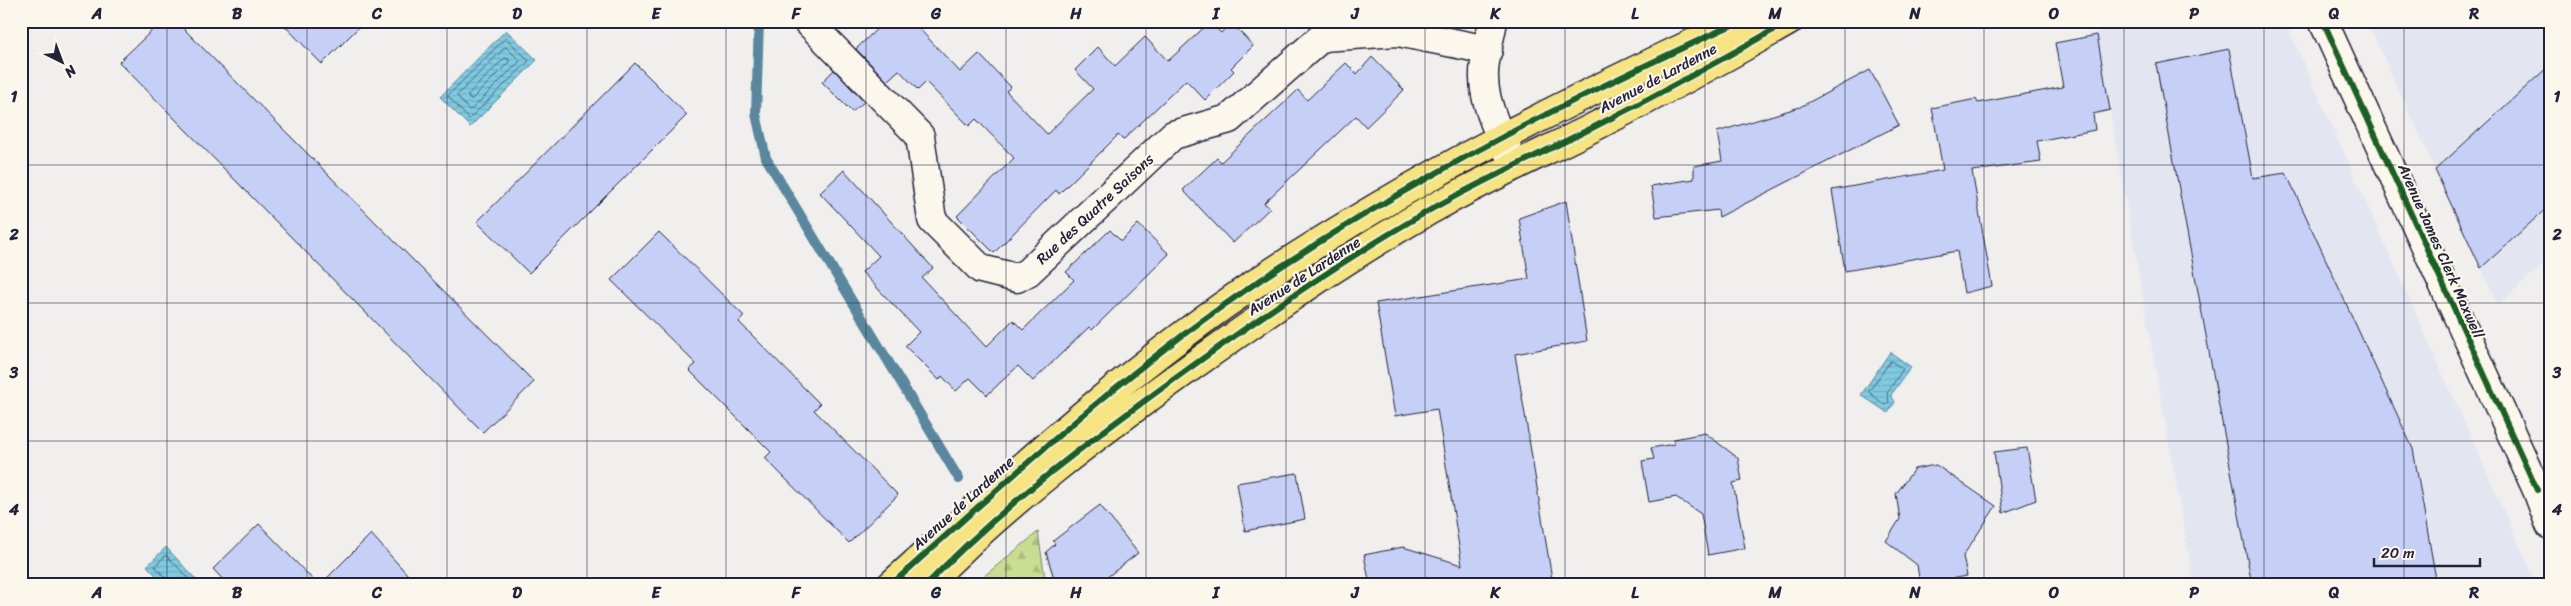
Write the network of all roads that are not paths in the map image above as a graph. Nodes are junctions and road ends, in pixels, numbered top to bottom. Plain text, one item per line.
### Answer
1 (806, 21) edge
2 (1493, 21) edge
3 (1740, 21) edge
4 (1790, 21) edge
5 (2323, 21) edge
6 (1488, 50) junction
7 (1500, 137) junction
8 (1515, 164) junction
9 (2550, 525) edge
10 (891, 585) edge
11 (926, 585) edge

1 - 6 street, Rue des Quatre Saisons
2 - 6 street
3 - 7 main road, Avenue de Lardenne
4 - 8 main road, Avenue de Lardenne
5 - 9 street, Avenue James Clerk Maxwell
6 - 7 street
7 - 8 street
7 - 10 main road, Avenue de Lardenne
8 - 11 main road, Avenue de Lardenne

